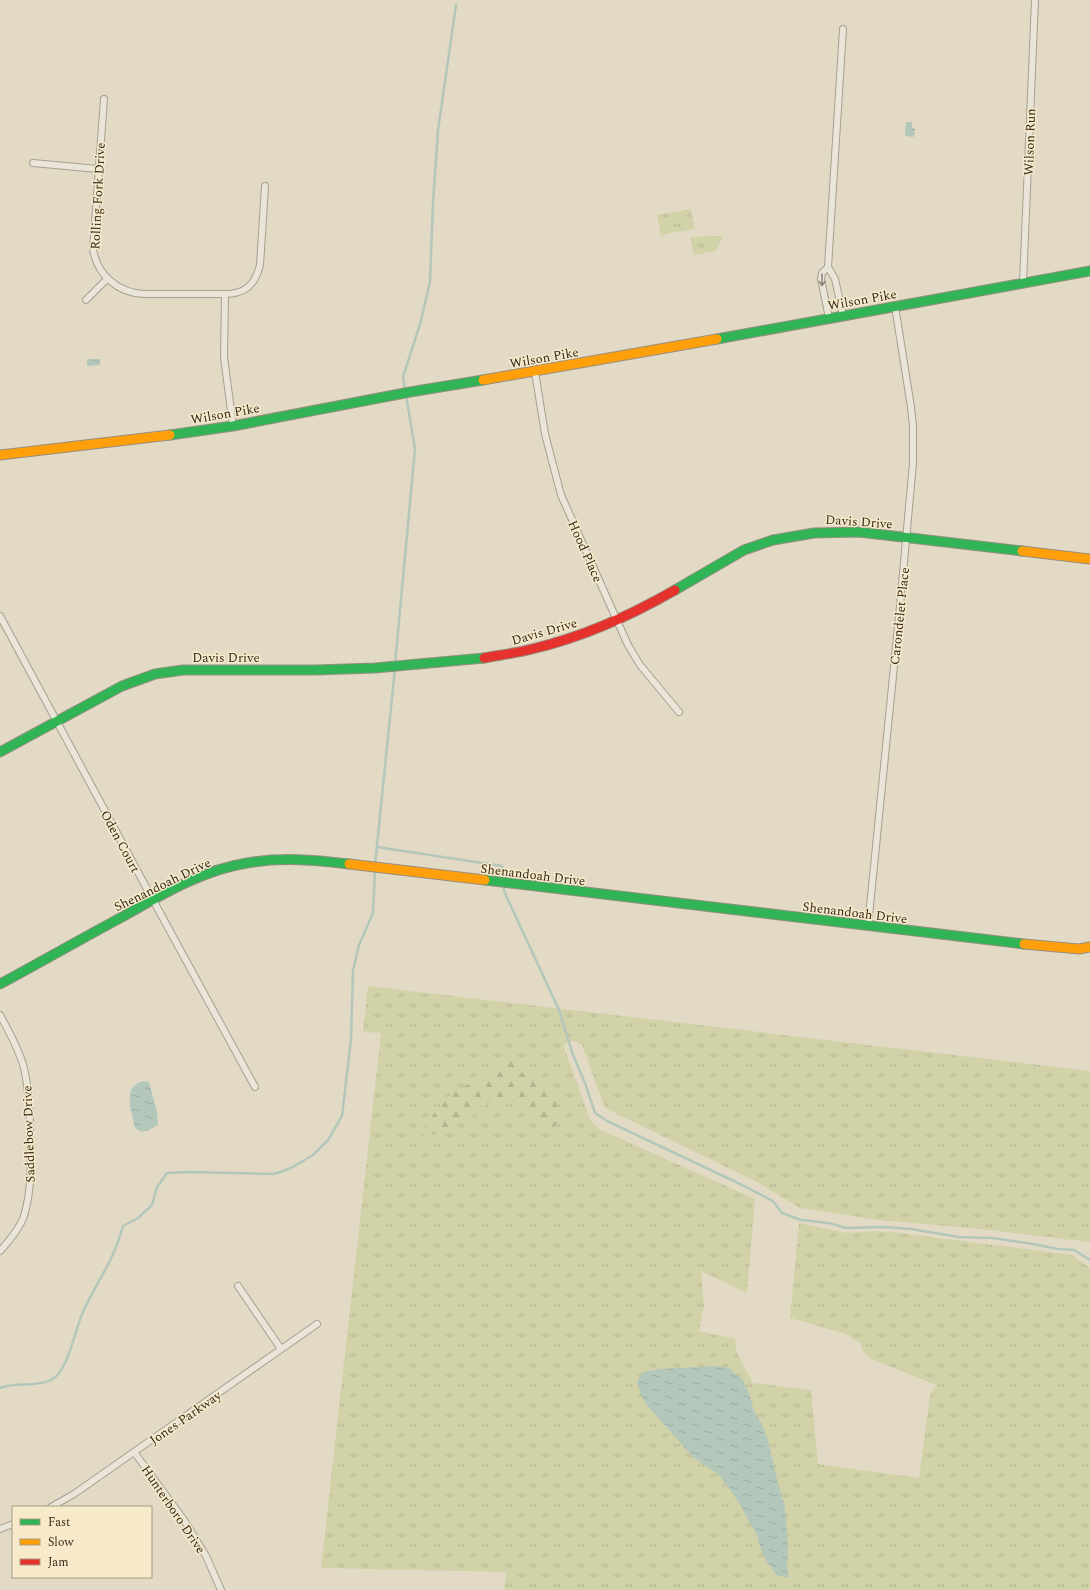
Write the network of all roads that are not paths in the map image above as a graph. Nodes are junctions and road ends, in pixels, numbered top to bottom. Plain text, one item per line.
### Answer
1 (1035, 0) edge
2 (843, 29) dead end
3 (104, 99) dead end
4 (33, 163) dead end
5 (98, 169) junction
6 (266, 186) dead end
7 (828, 267) junction
8 (1090, 271) edge
9 (108, 278) junction
10 (1023, 283) junction
11 (225, 294) junction
12 (86, 300) dead end
13 (895, 306) junction
14 (843, 315) junction
15 (829, 318) junction
16 (535, 372) junction
17 (233, 426) junction
18 (0, 455) edge
19 (907, 538) junction
20 (1090, 559) edge
21 (0, 616) edge
22 (616, 621) junction
23 (679, 712) dead end
24 (57, 722) junction
25 (0, 752) edge
26 (153, 900) junction
27 (868, 926) junction
28 (1090, 947) edge
29 (0, 984) edge
30 (0, 1015) edge
31 (255, 1087) dead end
32 (0, 1251) edge
33 (238, 1286) dead end
34 (317, 1324) dead end
35 (281, 1349) junction
36 (134, 1452) junction
37 (53, 1506) edge
38 (12, 1524) edge
39 (0, 1529) edge
40 (221, 1590) edge

1 - 10 street, Wilson Run
2 - 7 street
3 - 5 street, Rolling Fork Drive
4 - 5 street
5 - 9 street, Rolling Fork Drive
6 - 11 street, Rolling Fork Drive
7 - 14 street
7 -> 15 street
8 - 10 street, Wilson Pike
9 - 11 street, Rolling Fork Drive
9 - 12 street
10 - 13 street, Wilson Pike
11 - 17 street
13 - 14 street, Wilson Pike
13 - 19 street, Carondelet Place
14 - 15 street, Wilson Pike
15 - 16 street, Wilson Pike
16 - 17 street, Wilson Pike
16 - 22 street, Hood Place
17 - 18 street, Wilson Pike
19 - 20 street, Davis Drive
19 - 22 street, Davis Drive
19 - 27 street, Carondelet Place
21 - 24 street, Oden Court
22 - 23 street, Hood Place
22 - 24 street, Davis Drive
24 - 25 street, Davis Drive
24 - 26 street, Oden Court
26 - 27 street, Shenandoah Drive
26 - 29 street, Shenandoah Drive
26 - 31 street, Oden Court
27 - 28 street, Shenandoah Drive
30 - 32 street, Saddlebow Drive
33 - 35 street
34 - 35 street, Jones Parkway
35 - 36 street, Jones Parkway
36 - 37 street, Jones Parkway
36 - 40 street, Hunterboro Drive
38 - 39 street

